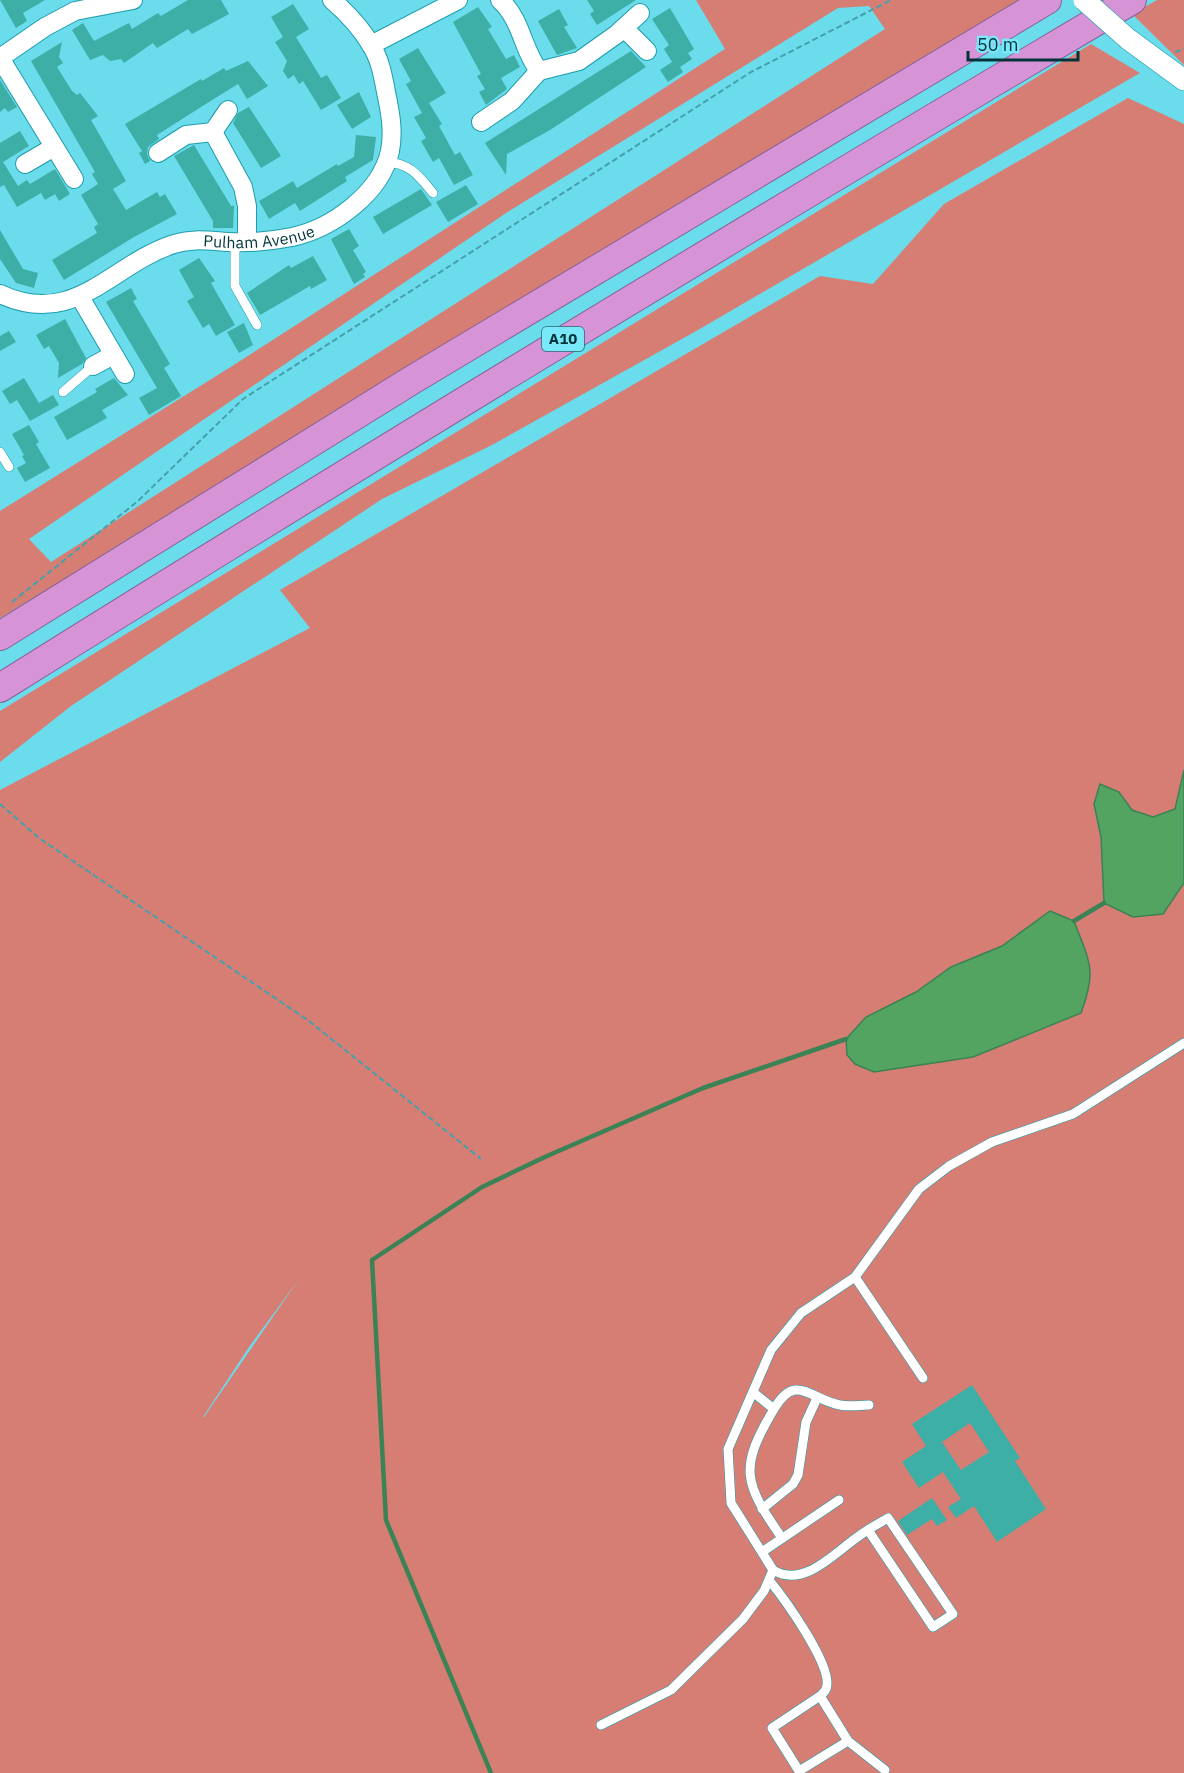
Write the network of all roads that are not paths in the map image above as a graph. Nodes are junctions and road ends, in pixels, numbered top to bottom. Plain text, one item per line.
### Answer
1 (134, 0) edge
2 (332, 0) edge
3 (458, 0) edge
4 (500, 0) edge
5 (1047, 0) edge
6 (1084, 0) edge
7 (1132, 0) edge
8 (640, 13) dead end
9 (624, 28) junction
10 (371, 45) junction
11 (647, 51) dead end
12 (0, 58) edge
13 (539, 71) junction
14 (1184, 80) edge
15 (228, 110) dead end
16 (481, 122) dead end
17 (213, 132) junction
18 (54, 147) junction
19 (158, 153) dead end
20 (386, 162) junction
21 (25, 164) dead end
22 (74, 179) dead end
23 (433, 193) dead end
24 (241, 242) junction
25 (0, 294) edge
26 (80, 297) junction
27 (257, 325) dead end
28 (113, 355) junction
29 (93, 366) joint
30 (125, 374) dead end
31 (63, 392) dead end
32 (0, 452) edge
33 (9, 467) dead end
34 (0, 636) edge
35 (0, 688) edge
36 (1184, 1042) edge
37 (855, 1277) junction
38 (922, 1378) dead end
39 (754, 1393) junction
40 (817, 1398) junction
41 (869, 1405) dead end
42 (774, 1409) junction
43 (840, 1500) dead end
44 (762, 1509) junction
45 (868, 1530) junction
46 (782, 1538) junction
47 (762, 1552) junction
48 (771, 1575) junction
49 (820, 1696) junction
50 (601, 1725) dead end
51 (848, 1741) junction
52 (885, 1770) dead end

1 - 12 street
2 - 10 street, Pulham Avenue
3 - 10 street
4 - 13 street
5 - 34 highway, A10
6 - 14 street, bridge
7 - 35 highway, A10
8 - 9 street
9 - 11 street
9 - 13 street
10 - 20 street, Pulham Avenue
12 - 18 street
13 - 16 street
15 - 17 street
17 - 19 street
17 - 24 street
18 - 21 street
18 - 22 street
20 - 23 lane
20 - 24 street, Pulham Avenue
24 - 26 street, Pulham Avenue
24 - 27 lane
25 - 26 street, Pulham Avenue
26 - 28 street
28 - 29 street
28 - 30 street
29 - 31 lane
32 - 33 lane
36 - 37 lane
37 - 38 lane
37 - 39 lane
39 - 42 lane
39 - 47 lane
40 - 41 lane
40 - 42 lane
40 - 44 lane
42 - 44 lane
43 - 46 lane
44 - 46 lane
45 - 45 lane
45 - 48 lane
46 - 47 lane
47 - 48 lane
48 - 49 lane
48 - 50 lane
49 - 51 lane
49 - 51 lane
51 - 52 lane

